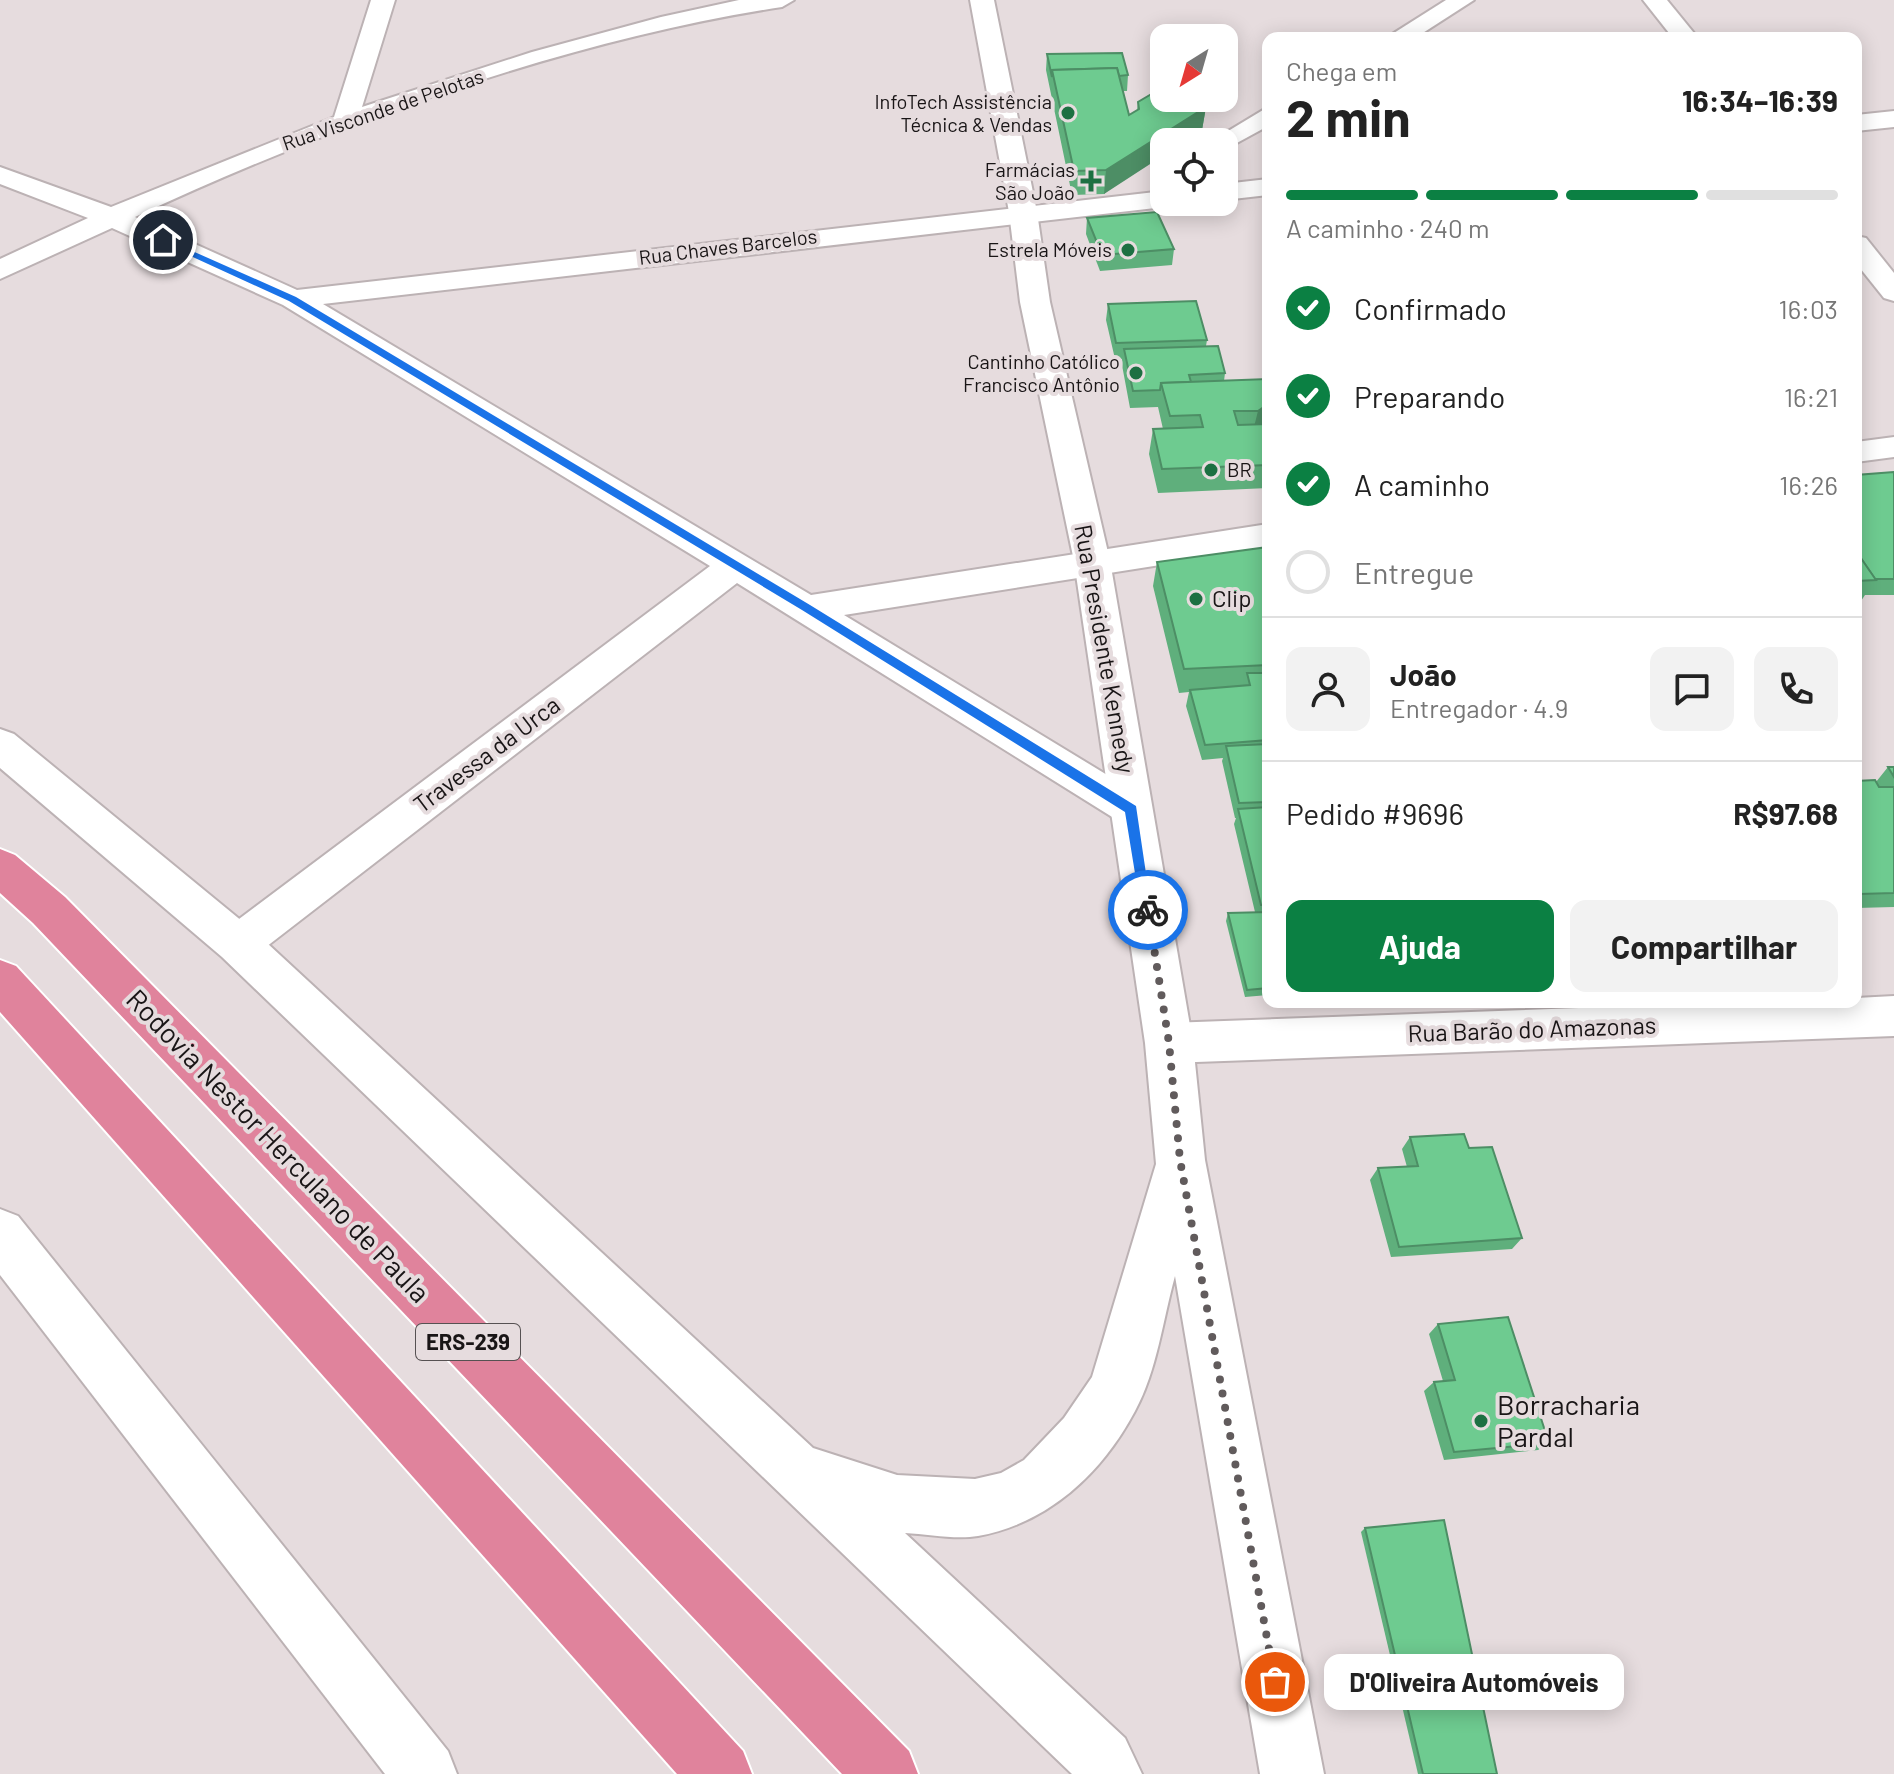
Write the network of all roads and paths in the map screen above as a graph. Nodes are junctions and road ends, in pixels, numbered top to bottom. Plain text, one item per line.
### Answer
1 (383, 0) edge
2 (782, 0) edge
3 (982, 0) edge
4 (1462, 0) edge
5 (1655, 0) edge
6 (1408, 32) edge
7 (1681, 32) edge
8 (346, 118) junction
9 (1262, 119) edge
10 (1894, 119) edge
11 (1862, 122) edge
12 (1238, 133) edge
13 (0, 175) edge
14 (1150, 185) edge
15 (1262, 188) edge
16 (1238, 190) edge
17 (1150, 201) edge
18 (1119, 204) junction
19 (1023, 212) junction
20 (109, 216) junction
21 (1862, 252) edge
22 (0, 270) edge
23 (1894, 292) edge
24 (293, 299) junction
25 (1894, 447) edge
26 (1862, 451) edge
27 (1262, 537) edge
28 (1092, 561) junction
29 (736, 565) junction
30 (806, 608) junction
31 (0, 745) edge
32 (1131, 809) junction
33 (0, 867) edge
34 (238, 944) junction
35 (0, 980) edge
36 (1894, 1016) edge
37 (1169, 1043) junction
38 (1180, 1160) junction
39 (0, 1234) edge
40 (797, 1471) junction
41 (425, 1774) edge
42 (720, 1774) edge
43 (886, 1774) edge
44 (1110, 1774) edge
45 (1292, 1774) edge

1 - 8 street
2 - 8 street, Rua Visconde de Pelotas
3 - 19 main road, Rua Presidente Kennedy
4 - 6 street
5 - 7 street
8 - 20 street, Rua Visconde de Pelotas
9 - 12 street
10 - 11 street
13 - 20 street
14 - 18 street
15 - 16 street
17 - 18 street, Rua Chaves Barcelos
18 - 19 street, Rua Chaves Barcelos
19 - 24 street, Rua Chaves Barcelos
19 - 28 main road, Rua Presidente Kennedy
20 - 22 street, Rua Visconde de Pelotas
20 - 24 street
21 - 23 street
24 - 29 street
25 - 26 street
27 - 28 street
28 - 30 street
28 - 32 main road, Rua Presidente Kennedy
29 - 30 street
29 - 34 street, Travessa da Urca
30 - 32 street
31 - 34 main road
32 - 37 main road, Rua Presidente Kennedy
33 - 43 highway, Rodovia Nestor Herculano de Paula / ERS-239
34 - 40 main road
35 - 42 highway
36 - 37 street, Rua Barão do Amazonas
37 - 38 main road, Rua Presidente Kennedy
38 - 40 main road
38 - 45 main road, Rua Presidente Kennedy
39 - 41 main road
40 - 44 main road

